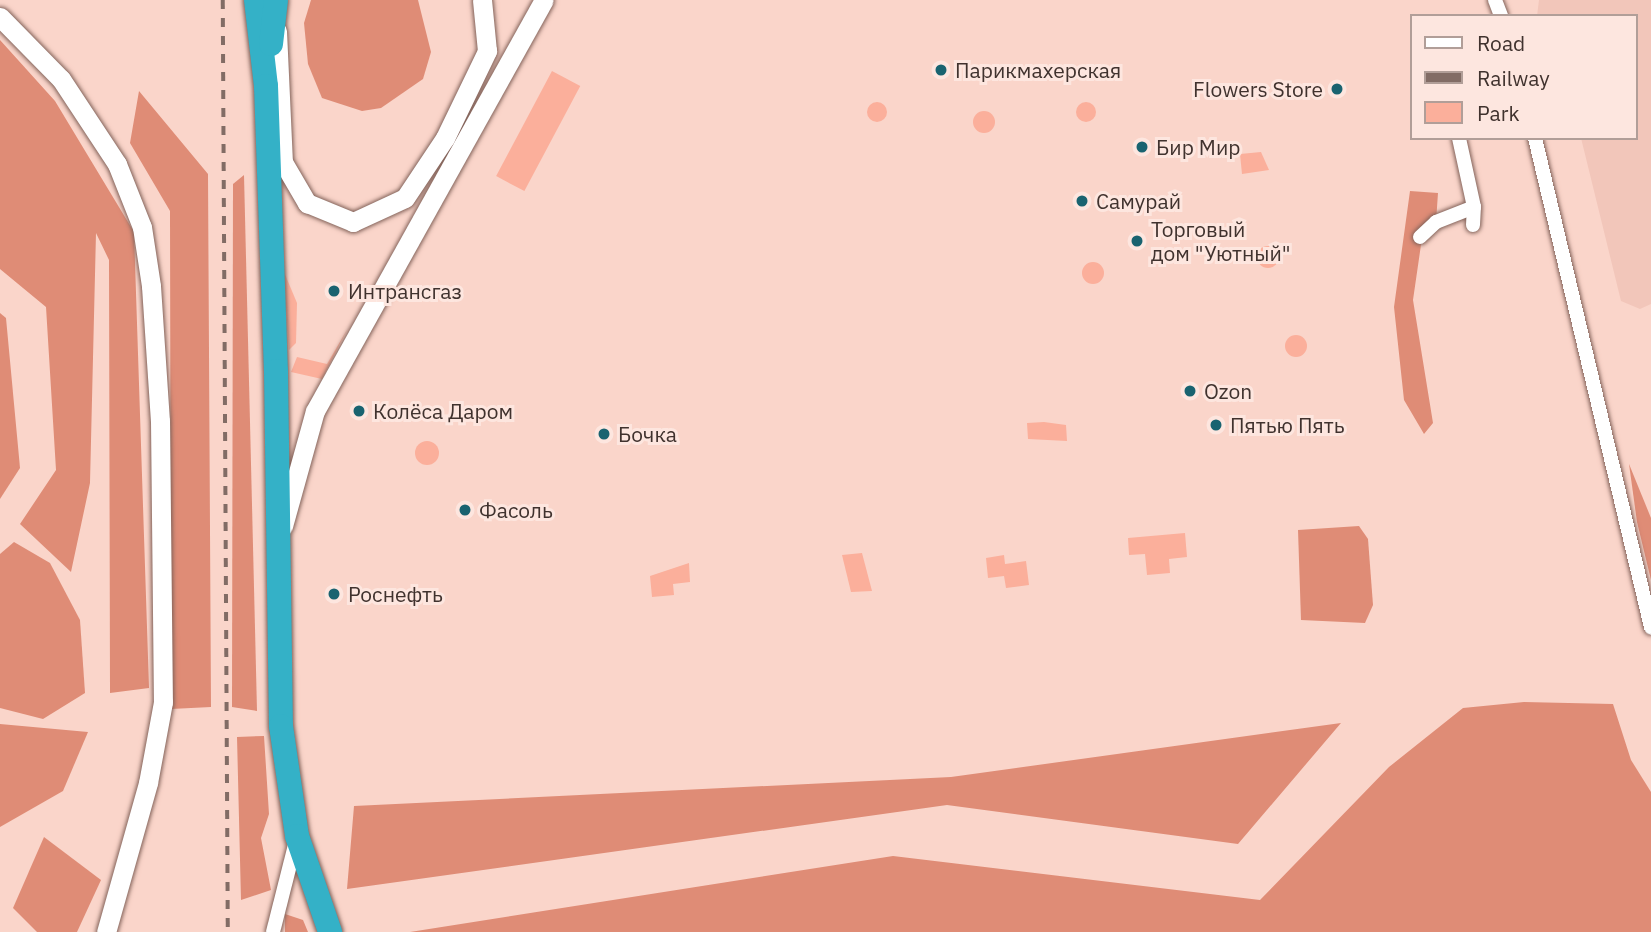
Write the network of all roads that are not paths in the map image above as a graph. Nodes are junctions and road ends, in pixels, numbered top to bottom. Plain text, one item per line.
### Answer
1 (1, 0) edge
2 (256, 0) edge
3 (276, 0) edge
4 (482, 0) edge
5 (544, 0) edge
6 (0, 17) edge
7 (43, 58) junction
8 (266, 86) junction
9 (1458, 140) edge
10 (1535, 140) edge
11 (1474, 207) junction
12 (1473, 225) dead end
13 (1420, 237) dead end
14 (278, 540) junction
15 (1651, 628) edge
16 (298, 836) junction
17 (106, 932) edge
18 (273, 932) edge
19 (330, 932) edge

1 - 7 main road
2 - 8 highway
3 - 4 main road
3 - 8 highway
5 - 14 main road
6 - 7 main road
7 - 17 main road
8 - 14 highway
9 - 11 street
10 - 15 street
11 - 12 street
11 - 13 street
14 - 16 highway
16 - 18 street
16 - 19 highway

